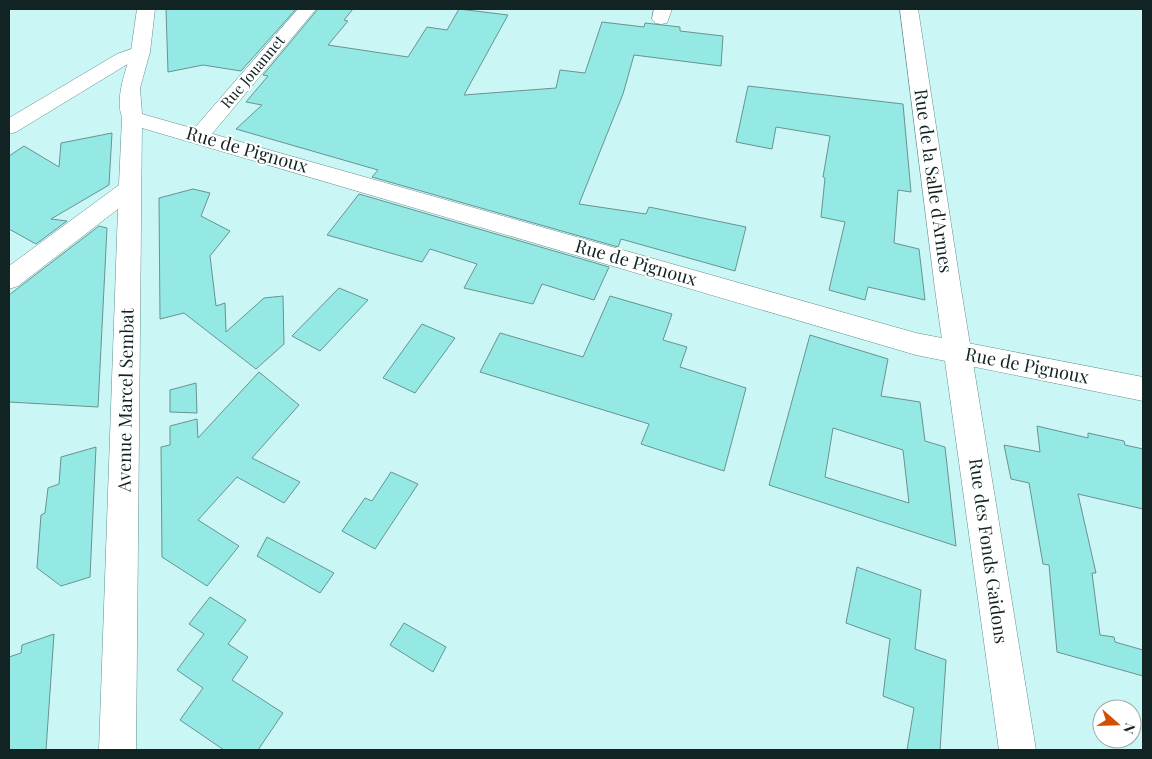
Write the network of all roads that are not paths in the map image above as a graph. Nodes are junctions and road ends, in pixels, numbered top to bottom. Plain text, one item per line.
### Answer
1 (130, 9) edge
2 (146, 9) edge
3 (307, 9) edge
4 (909, 9) edge
5 (132, 55) junction
6 (132, 118) junction
7 (9, 127) edge
8 (199, 136) junction
9 (131, 188) junction
10 (9, 279) edge
11 (959, 352) junction
12 (1143, 389) edge
13 (117, 750) edge
14 (1018, 750) edge

1 - 5 street
2 - 5 street
3 - 8 street, Rue Jouannet
4 - 11 street, Rue de la Salle d'Armes
5 - 6 street, Avenue Marcel Sembat
5 - 7 street
6 - 8 street, Rue de Pignoux
6 - 9 street, Avenue Marcel Sembat
8 - 11 street, Rue de Pignoux
9 - 10 street
9 - 13 street, Avenue Marcel Sembat
11 - 12 street, Rue de Pignoux
11 - 14 street, Rue des Fonds Gaidons

